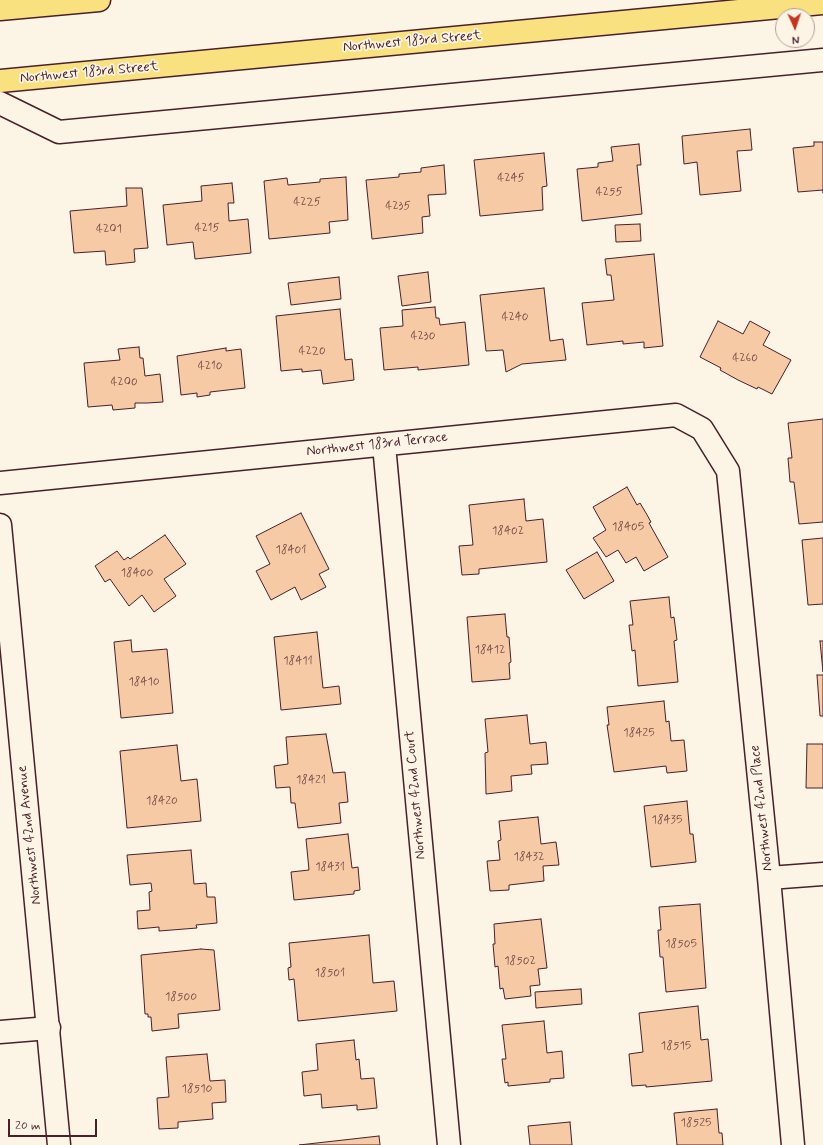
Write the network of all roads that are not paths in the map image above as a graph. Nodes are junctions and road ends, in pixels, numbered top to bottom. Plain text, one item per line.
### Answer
1 (99, 0) edge
2 (823, 3) edge
3 (0, 9) edge
4 (823, 60) edge
5 (0, 81) edge
6 (0, 103) edge
7 (384, 445) junction
8 (728, 471) joint
9 (0, 483) edge
10 (0, 525) edge
11 (823, 874) edge
12 (769, 878) junction
13 (49, 1028) junction
14 (0, 1032) edge
15 (59, 1145) edge
16 (449, 1145) edge
17 (793, 1145) edge

1 - 3 main road
2 - 5 main road, Northwest 183rd Street
4 - 6 street
7 - 8 street, Northwest 183rd Terrace
7 - 9 street, Northwest 183rd Terrace
7 - 16 street, Northwest 42nd Court
8 - 12 street, Northwest 42nd Place
10 - 13 street, Northwest 42nd Avenue
11 - 12 street
12 - 17 street, Northwest 42nd Place
13 - 14 street
13 - 15 street, Northwest 42nd Avenue

